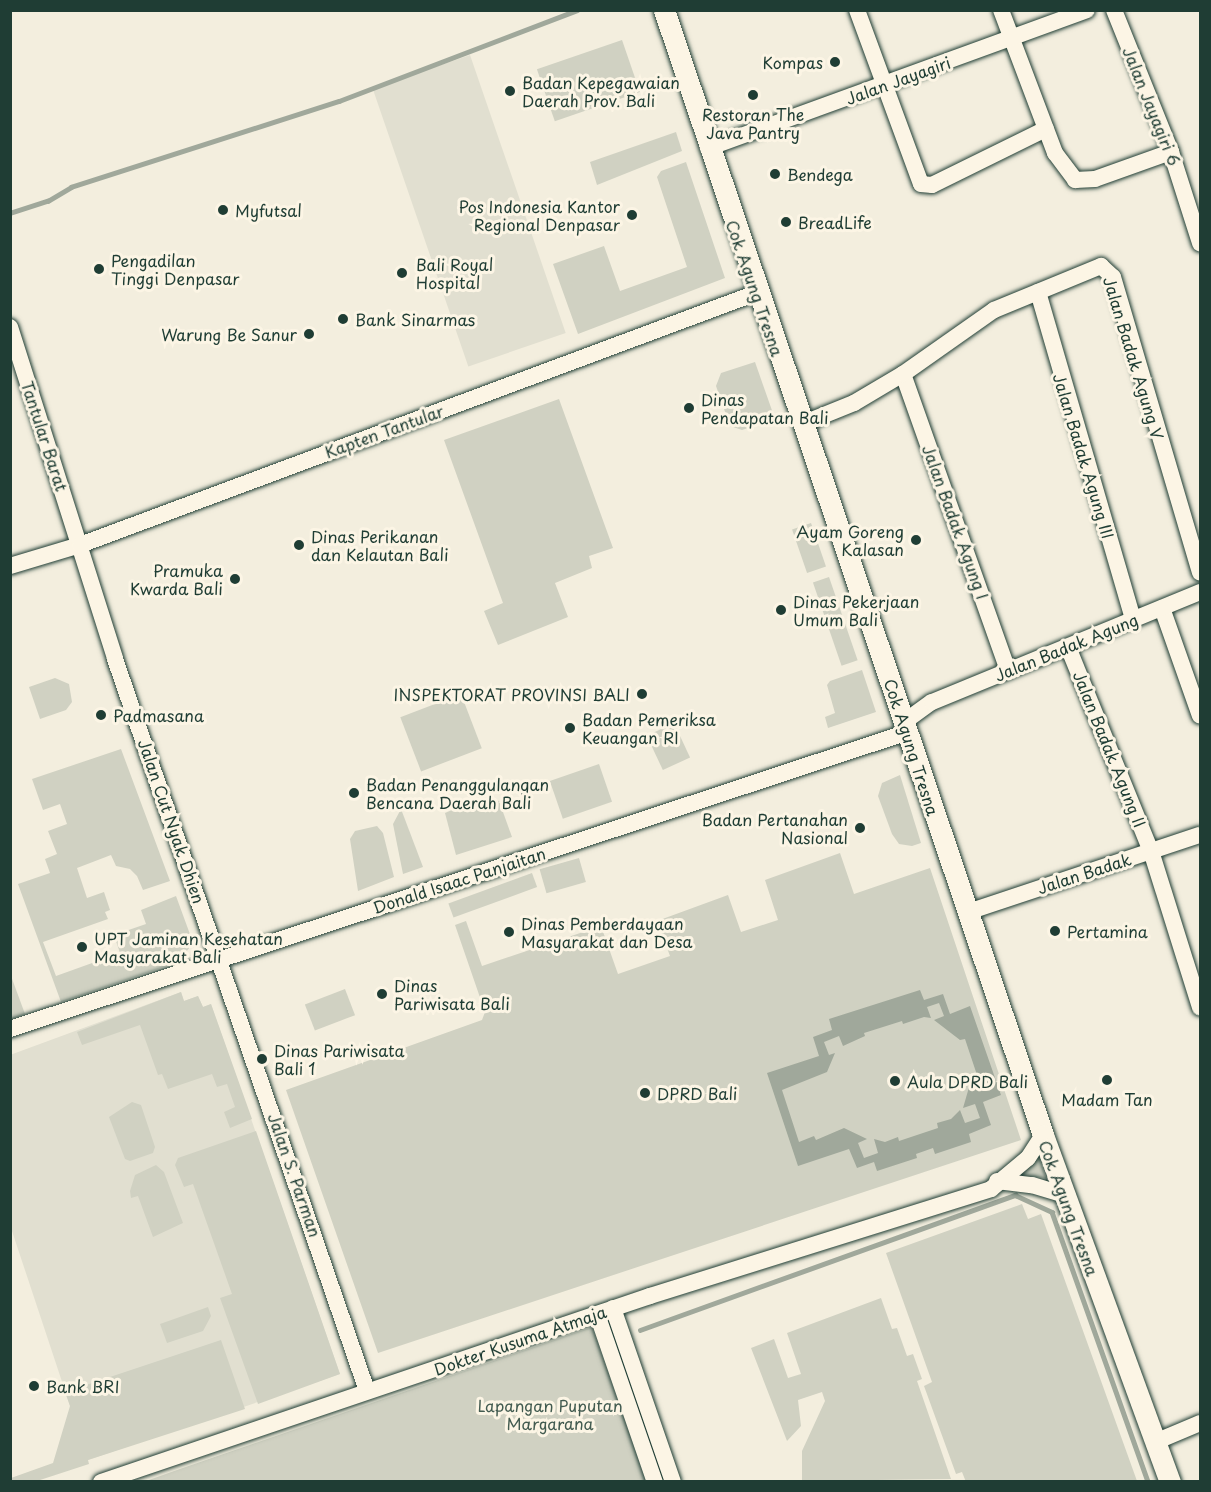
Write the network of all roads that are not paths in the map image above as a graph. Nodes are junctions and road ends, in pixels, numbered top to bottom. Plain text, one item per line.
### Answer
1 (664, 10) edge
2 (857, 10) edge
3 (1001, 10) edge
4 (1087, 10) edge
5 (1113, 10) edge
6 (1011, 38) junction
7 (883, 86) junction
8 (1046, 129) junction
9 (708, 148) junction
10 (1171, 152) junction
11 (1200, 243) edge
12 (1038, 292) junction
13 (756, 293) junction
14 (10, 327) edge
15 (903, 374) junction
16 (802, 424) junction
17 (80, 545) junction
18 (10, 566) edge
19 (1200, 572) edge
20 (1200, 592) edge
21 (1162, 608) junction
22 (1133, 620) junction
23 (1068, 646) junction
24 (1008, 671) junction
25 (897, 700) junction
26 (932, 702) junction
27 (1200, 716) edge
28 (906, 727) junction
29 (1200, 835) edge
30 (1151, 851) junction
31 (968, 912) junction
32 (219, 960) junction
33 (1200, 1007) edge
34 (10, 1029) edge
35 (1043, 1135) junction
36 (1003, 1181) junction
37 (1064, 1195) junction
38 (614, 1308) junction
39 (597, 1314) junction
40 (366, 1391) junction
41 (1200, 1423) edge
42 (1155, 1442) junction
43 (101, 1482) edge
44 (655, 1482) edge
45 (673, 1482) edge
46 (1170, 1482) edge

1 - 9 main road, Cok Agung Tresna
2 - 7 street
3 - 6 street
4 - 6 street, Jalan Jayagiri
5 - 10 street, Jalan Jayagiri 6
6 - 7 street, Jalan Jayagiri
6 - 8 street
7 - 8 street
7 - 9 street, Jalan Jayagiri
8 - 10 street
9 - 13 main road, Cok Agung Tresna
10 - 11 street, Jalan Jayagiri 6
12 - 15 street, Jalan Badak Agung V
12 - 19 street, Jalan Badak Agung V
12 - 22 street, Jalan Badak Agung III
13 - 16 main road, Cok Agung Tresna
13 - 17 street, Kapten Tantular
14 - 17 street, Tantular Barat
15 - 16 street, Jalan Badak Agung V
15 - 24 street, Jalan Badak Agung I
16 - 25 main road, Cok Agung Tresna
17 - 18 street, Kapten Tantular
17 - 32 street, Jalan Cut Nyak Dhien
20 - 21 street, Jalan Badak Agung
21 - 22 street, Jalan Badak Agung
21 - 27 street
22 - 23 street, Jalan Badak Agung
23 - 24 street, Jalan Badak Agung
23 - 30 street, Jalan Badak Agung II
24 - 26 street, Jalan Badak Agung
25 - 26 street, Jalan Badak Agung
25 - 28 main road, Cok Agung Tresna
26 - 28 street, Jalan Badak Agung
28 - 31 main road, Cok Agung Tresna
28 - 32 street, Donald Isaac Panjaitan
29 - 30 street, Jalan Badak
30 - 31 street, Jalan Badak
30 - 33 street, Jalan Badak Agung II
31 - 35 main road, Cok Agung Tresna
32 - 34 street, Donald Isaac Panjaitan
32 - 40 street, Jalan S. Parman
35 - 36 street, Dokter Kusuma Atmaja
35 - 37 main road, Cok Agung Tresna
36 - 37 street, Dokter Kusuma Atmaja
36 - 38 street, Dokter Kusuma Atmaja
37 - 42 main road, Cok Agung Tresna
38 - 39 street, Dokter Kusuma Atmaja
38 - 45 street
39 - 40 street, Dokter Kusuma Atmaja
39 - 44 street
40 - 43 street, Dokter Kusuma Atmaja
41 - 42 street
42 - 46 main road, Cok Agung Tresna

